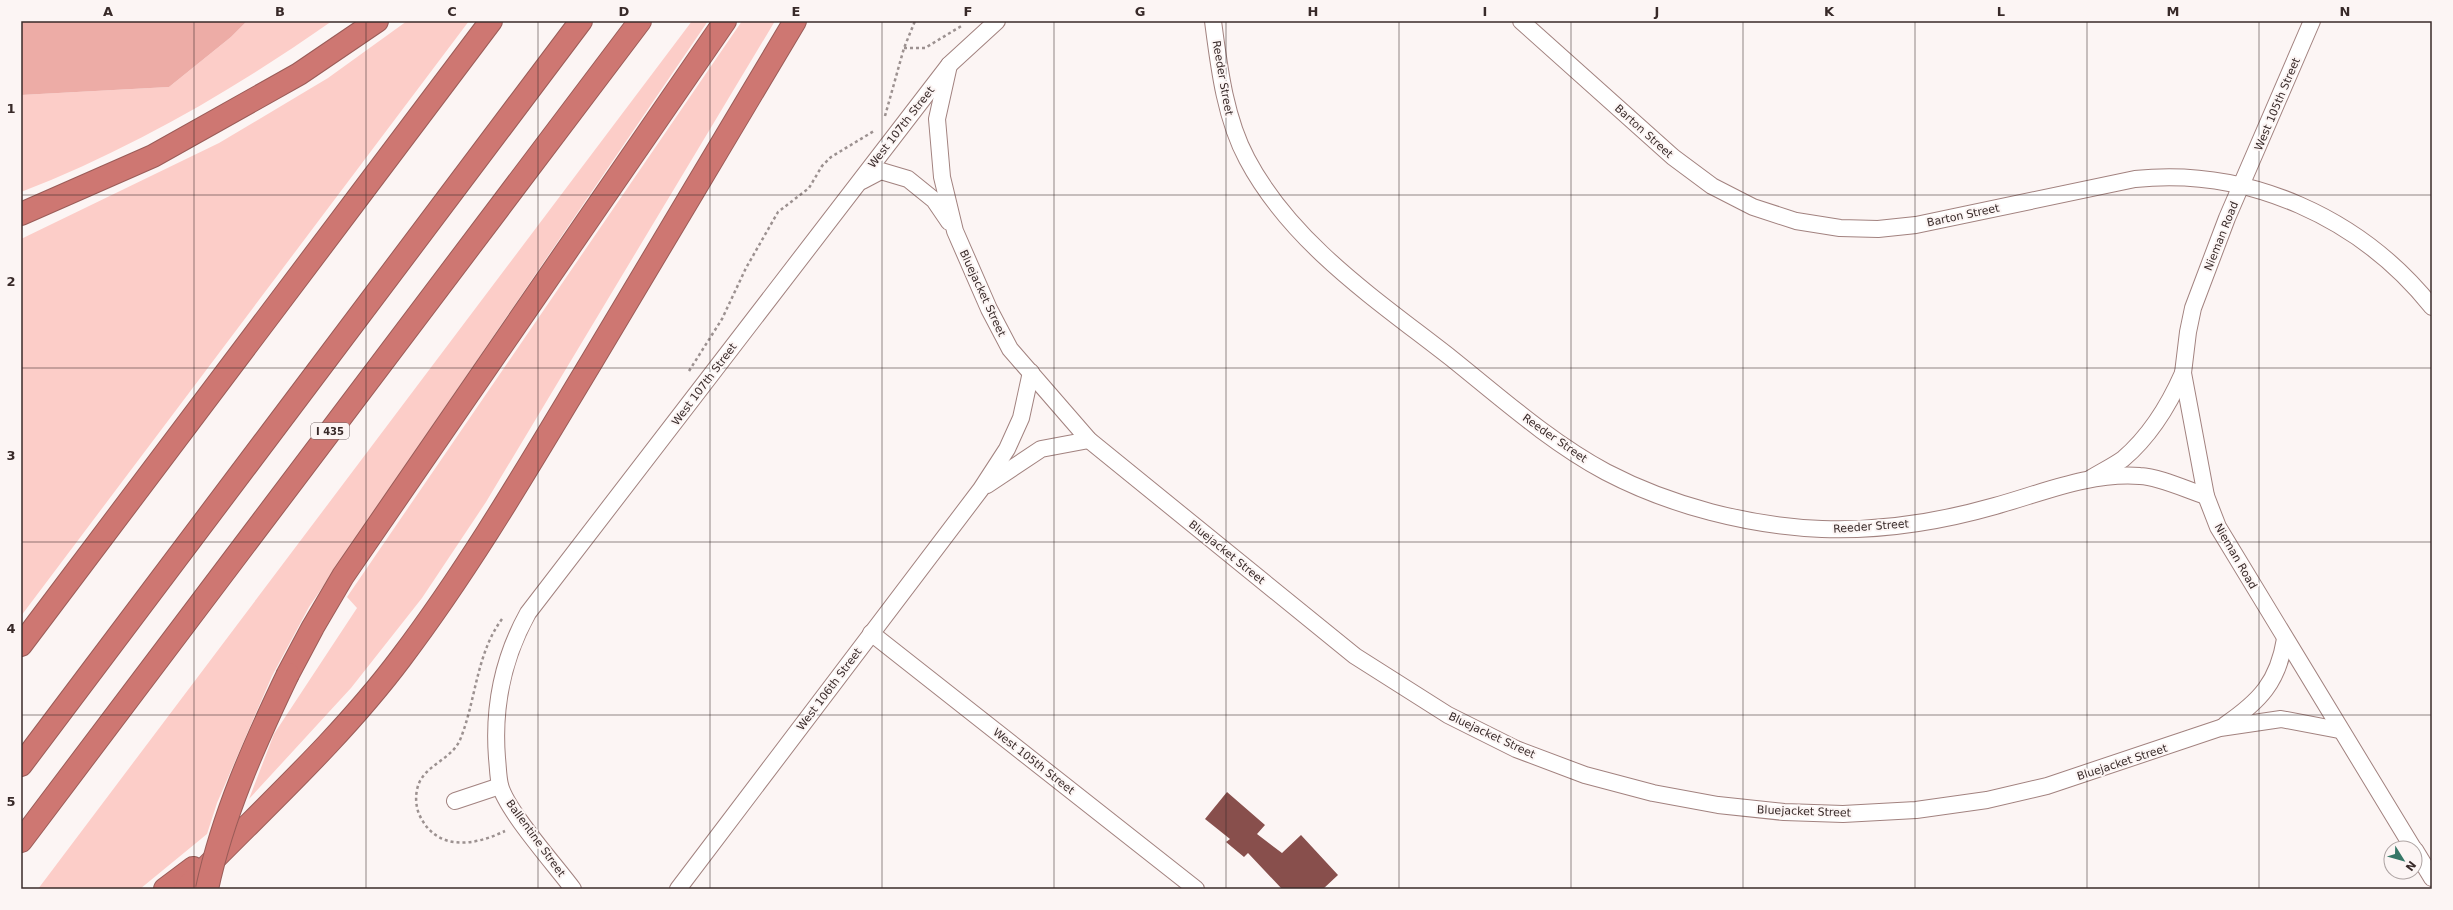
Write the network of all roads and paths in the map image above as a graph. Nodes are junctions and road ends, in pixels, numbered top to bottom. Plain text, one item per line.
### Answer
1 (377, 21) edge
2 (491, 21) edge
3 (581, 21) edge
4 (640, 21) edge
5 (724, 21) edge
6 (795, 21) edge
7 (915, 21) edge
8 (969, 21) edge
9 (997, 21) edge
10 (1213, 21) edge
11 (1521, 21) edge
12 (2312, 21) edge
13 (949, 66) junction
14 (858, 183) junction
15 (2241, 187) junction
16 (21, 214) edge
17 (955, 231) junction
18 (2432, 307) edge
19 (1031, 372) junction
20 (2183, 373) junction
21 (1089, 440) junction
22 (2090, 479) junction
23 (981, 489) junction
24 (2206, 496) junction
25 (871, 633) junction
26 (2285, 639) junction
27 (21, 645) edge
28 (2220, 728) junction
29 (2340, 730) junction
30 (21, 766) edge
31 (500, 786) junction
32 (455, 801) dead end
33 (239, 833) junction
34 (2408, 840) edge
35 (21, 841) edge
36 (2423, 864) edge
37 (2432, 878) edge
38 (165, 889) edge
39 (185, 889) edge
40 (207, 889) edge
41 (573, 889) edge
42 (678, 889) edge
43 (1196, 889) edge

1 - 16 highway
2 - 27 highway
3 - 30 highway
4 - 35 highway, I 435
5 - 40 highway, bridge
6 - 33 highway
7 - 8 path
9 - 13 street, West 107th Street
10 - 22 street, Reeder Street
11 - 15 street, Barton Street
12 - 15 street, West 105th Street
13 - 14 street, West 107th Street
13 - 17 street, Bluejacket Street
14 - 17 street, Bluejacket Street
14 - 31 street, West 107th Street
15 - 18 street, Barton Street
15 - 20 street, Nieman Road
17 - 19 street, Bluejacket Street
19 - 21 street, Bluejacket Street
19 - 23 street, West 106th Street
20 - 22 street, Reeder Street
20 - 24 street, Nieman Road
21 - 23 street, West 106th Street
21 - 28 street, Bluejacket Street
22 - 24 street, Reeder Street
23 - 25 street, West 106th Street
24 - 26 street, Nieman Road
25 - 42 street, West 106th Street
25 - 43 street, West 105th Street
26 - 28 street, Bluejacket Street
26 - 29 street, Nieman Road
28 - 29 street, Bluejacket Street
29 - 34 street, Nieman Road
31 - 32 street
31 - 41 street, Ballentine Street
33 - 38 highway
33 - 39 highway
36 - 37 street, Nieman Road

